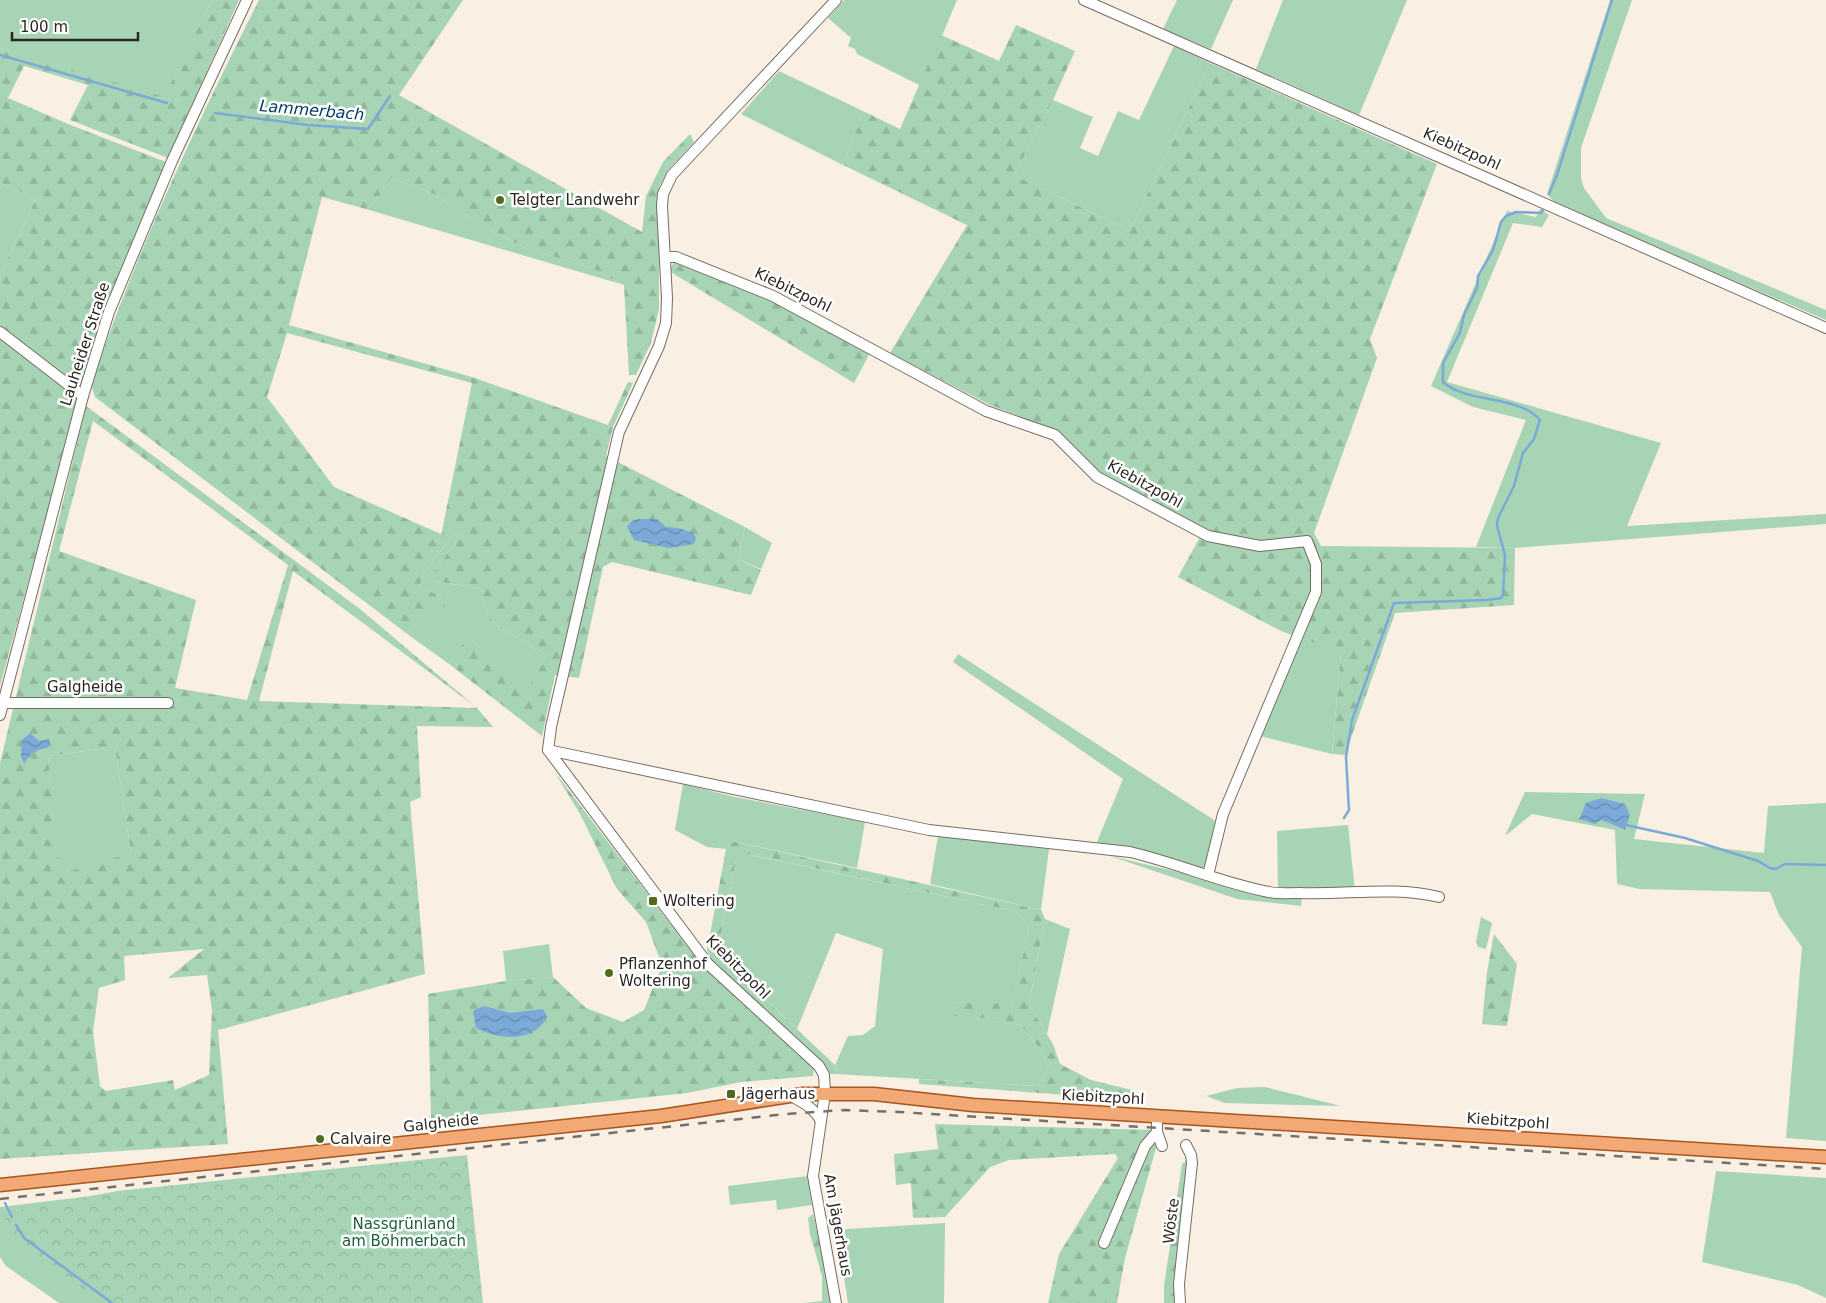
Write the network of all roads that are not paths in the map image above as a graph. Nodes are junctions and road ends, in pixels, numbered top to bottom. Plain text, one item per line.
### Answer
1 (247, 0) edge
2 (836, 0) edge
3 (1084, 0) edge
4 (665, 257) junction
5 (1826, 328) edge
6 (0, 332) edge
7 (83, 396) junction
8 (2, 703) junction
9 (168, 703) dead end
10 (0, 715) edge
11 (548, 750) junction
12 (1208, 875) junction
13 (1439, 897) dead end
14 (824, 1093) junction
15 (791, 1096) junction
16 (1157, 1116) junction
17 (821, 1121) junction
18 (1157, 1132) junction
19 (1186, 1145) dead end
20 (1162, 1146) dead end
21 (1826, 1157) edge
22 (0, 1185) edge
23 (1104, 1243) dead end
24 (836, 1303) edge
25 (1180, 1303) edge

1 - 7 street, Lauheider Straße
2 - 4 street
3 - 5 street, Kiebitzpohl
4 - 11 street
4 - 12 street, Kiebitzpohl
6 - 7 street
7 - 8 street, Lauheider Straße
8 - 9 street, Galgheide
8 - 10 street, Lauheider Straße
11 - 12 street
11 - 14 street, Kiebitzpohl
12 - 13 street
14 - 15 main road, Galgheide
14 - 16 main road, Kiebitzpohl
14 - 17 street, Am Jägerhaus
15 - 17 street
15 - 22 main road, Galgheide
16 - 18 street
16 - 21 main road, Kiebitzpohl
17 - 24 street, Am Jägerhaus
18 - 20 street
18 - 23 street
19 - 25 street, Wöste

